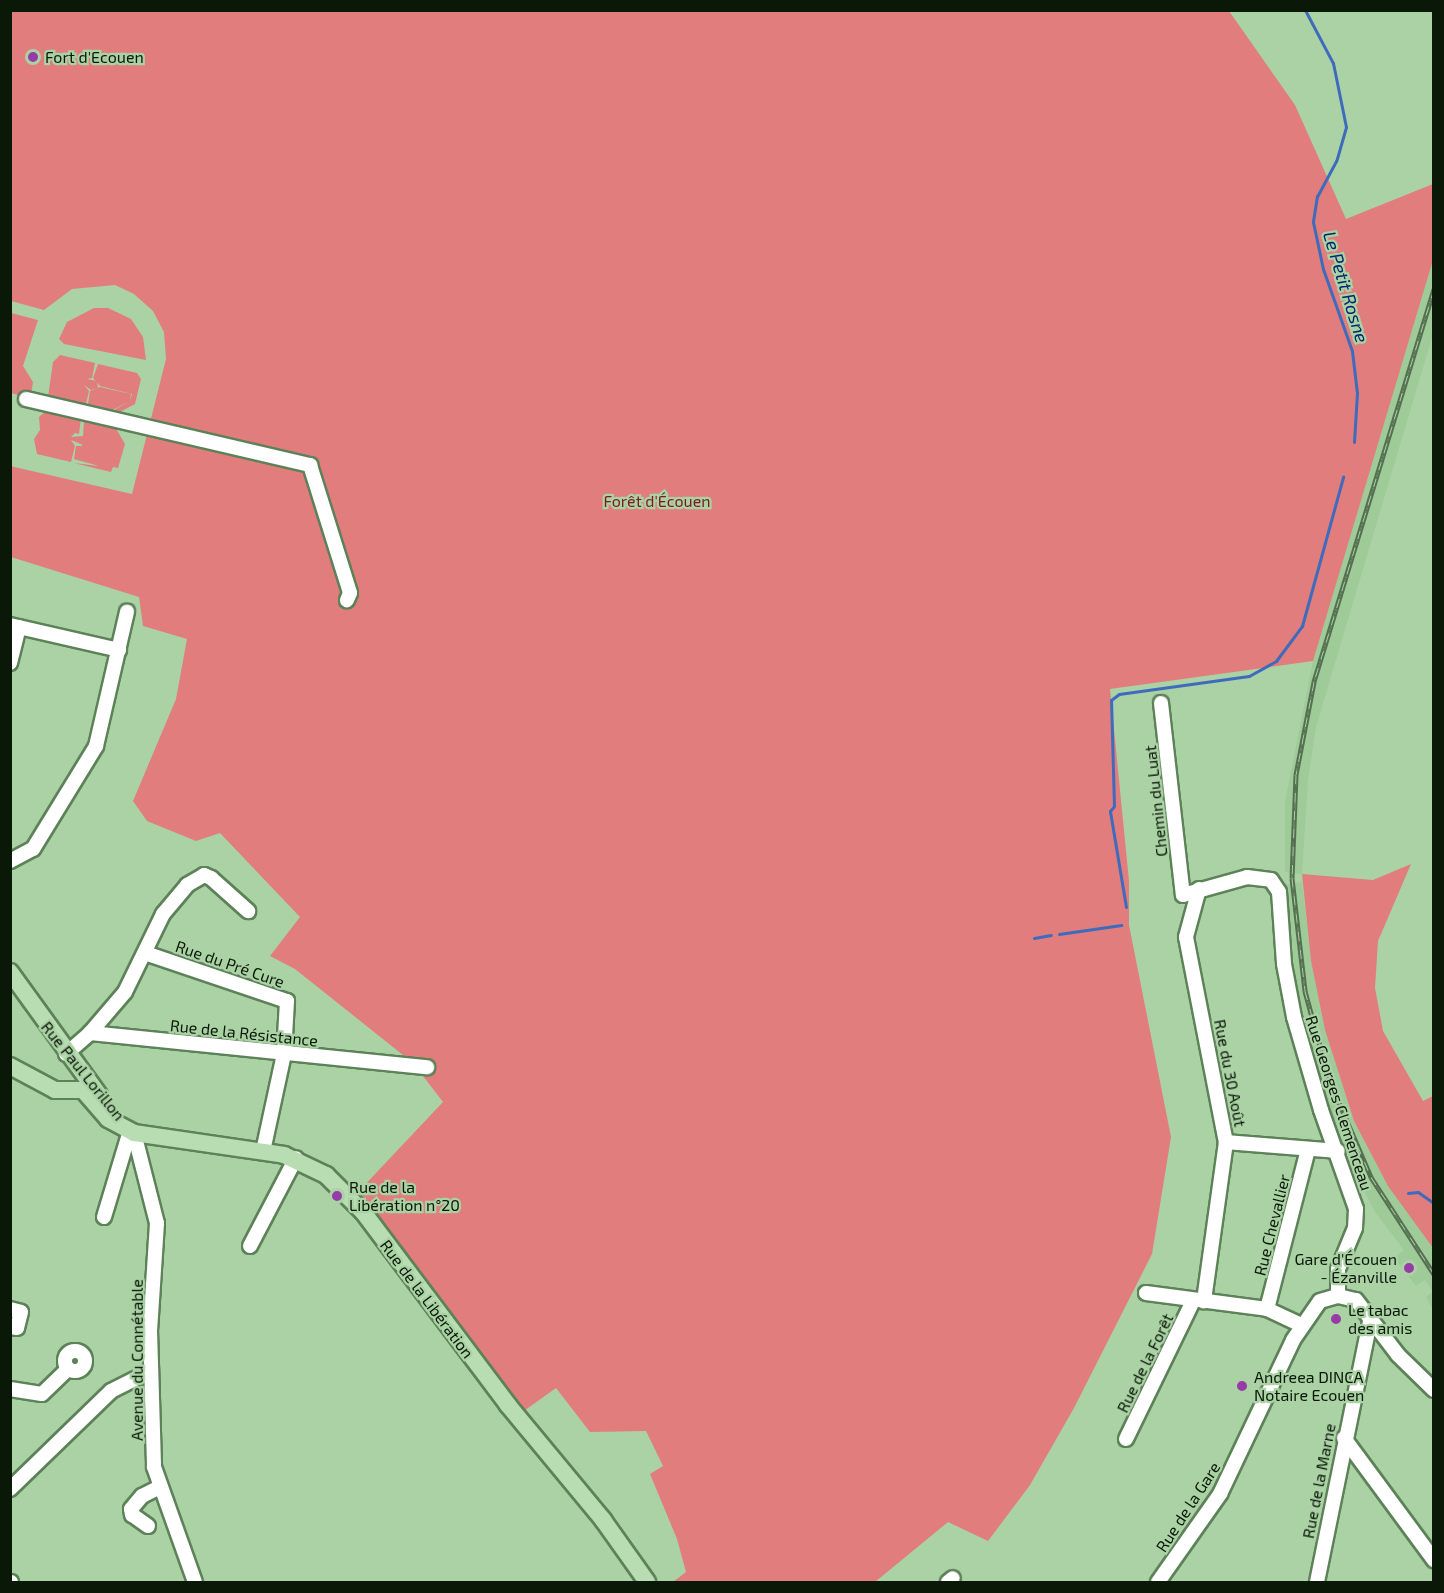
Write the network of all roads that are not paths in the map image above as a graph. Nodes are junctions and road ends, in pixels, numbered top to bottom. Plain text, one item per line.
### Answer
1 (26, 399) dead end
2 (347, 600) dead end
3 (127, 612) dead end
4 (15, 626) edge
5 (119, 650) junction
6 (10, 663) edge
7 (1161, 703) dead end
8 (10, 861) edge
9 (1200, 889) junction
10 (248, 911) dead end
11 (145, 953) junction
12 (10, 972) edge
13 (90, 1032) junction
14 (66, 1054) junction
15 (284, 1054) junction
16 (10, 1066) edge
17 (427, 1067) dead end
18 (79, 1071) junction
19 (74, 1089) junction
20 (132, 1132) junction
21 (1226, 1142) junction
22 (1308, 1149) junction
23 (263, 1151) junction
24 (1338, 1151) junction
25 (296, 1158) junction
26 (104, 1217) dead end
27 (250, 1246) dead end
28 (1146, 1293) dead end
29 (1338, 1296) junction
30 (1199, 1301) junction
31 (1267, 1308) junction
32 (10, 1309) edge
33 (1371, 1316) junction
34 (1301, 1325) junction
35 (10, 1327) edge
36 (68, 1369) dead end
37 (151, 1371) junction
38 (123, 1385) junction
39 (10, 1389) edge
40 (151, 1390) junction
41 (1434, 1390) edge
42 (1344, 1438) junction
43 (1126, 1439) dead end
44 (160, 1488) junction
45 (10, 1489) edge
46 (148, 1526) dead end
47 (1434, 1560) edge
48 (195, 1582) edge
49 (647, 1582) edge
50 (1158, 1582) edge
51 (1317, 1582) edge

1 - 2 street
3 - 5 street
4 - 5 street
4 - 6 street
5 - 8 street
7 - 9 street, Chemin du Luat
9 - 21 street, Rue du 30 Août
9 - 24 street, Rue Georges Clemenceau
10 - 11 street, Rue du Pré Cure
11 - 13 street, Rue du Pré Cure
11 - 15 street, Rue du Pré Cure
12 - 14 main road, Rue Paul Lorillon
13 - 14 street
13 - 15 street, Rue de la Résistance
14 - 18 main road, Rue Paul Lorillon
15 - 17 street, Rue de la Résistance
15 - 23 street
16 - 19 main road
18 - 19 street
18 - 20 main road, Rue Paul Lorillon
19 - 20 main road, Rue Paul Lorillon
20 - 23 main road, Rue de la Libération
20 - 26 street
20 - 37 street, Avenue du Connétable
21 - 22 street
21 - 30 street, Rue du 30 Août
22 - 24 street
22 - 31 street, Rue Chevallier
23 - 25 main road, Rue de la Libération
24 - 29 street, Rue Georges Clemenceau
25 - 27 street
25 - 49 main road, Rue de la Libération
28 - 30 street
29 - 33 street
29 - 34 street, Rue de la Gare
30 - 31 street
30 - 43 street, Rue de la Forêt
31 - 34 street
32 - 35 street
33 - 41 street
33 - 42 street, Rue de la Marne
34 - 50 street, Rue de la Gare
36 - 39 street
37 - 38 street
37 - 40 street, Avenue du Connétable
38 - 40 street
38 - 45 street
40 - 44 street, Avenue du Connétable
42 - 47 street
42 - 51 street, Rue de la Marne
44 - 46 street
44 - 48 street, Avenue du Connétable

